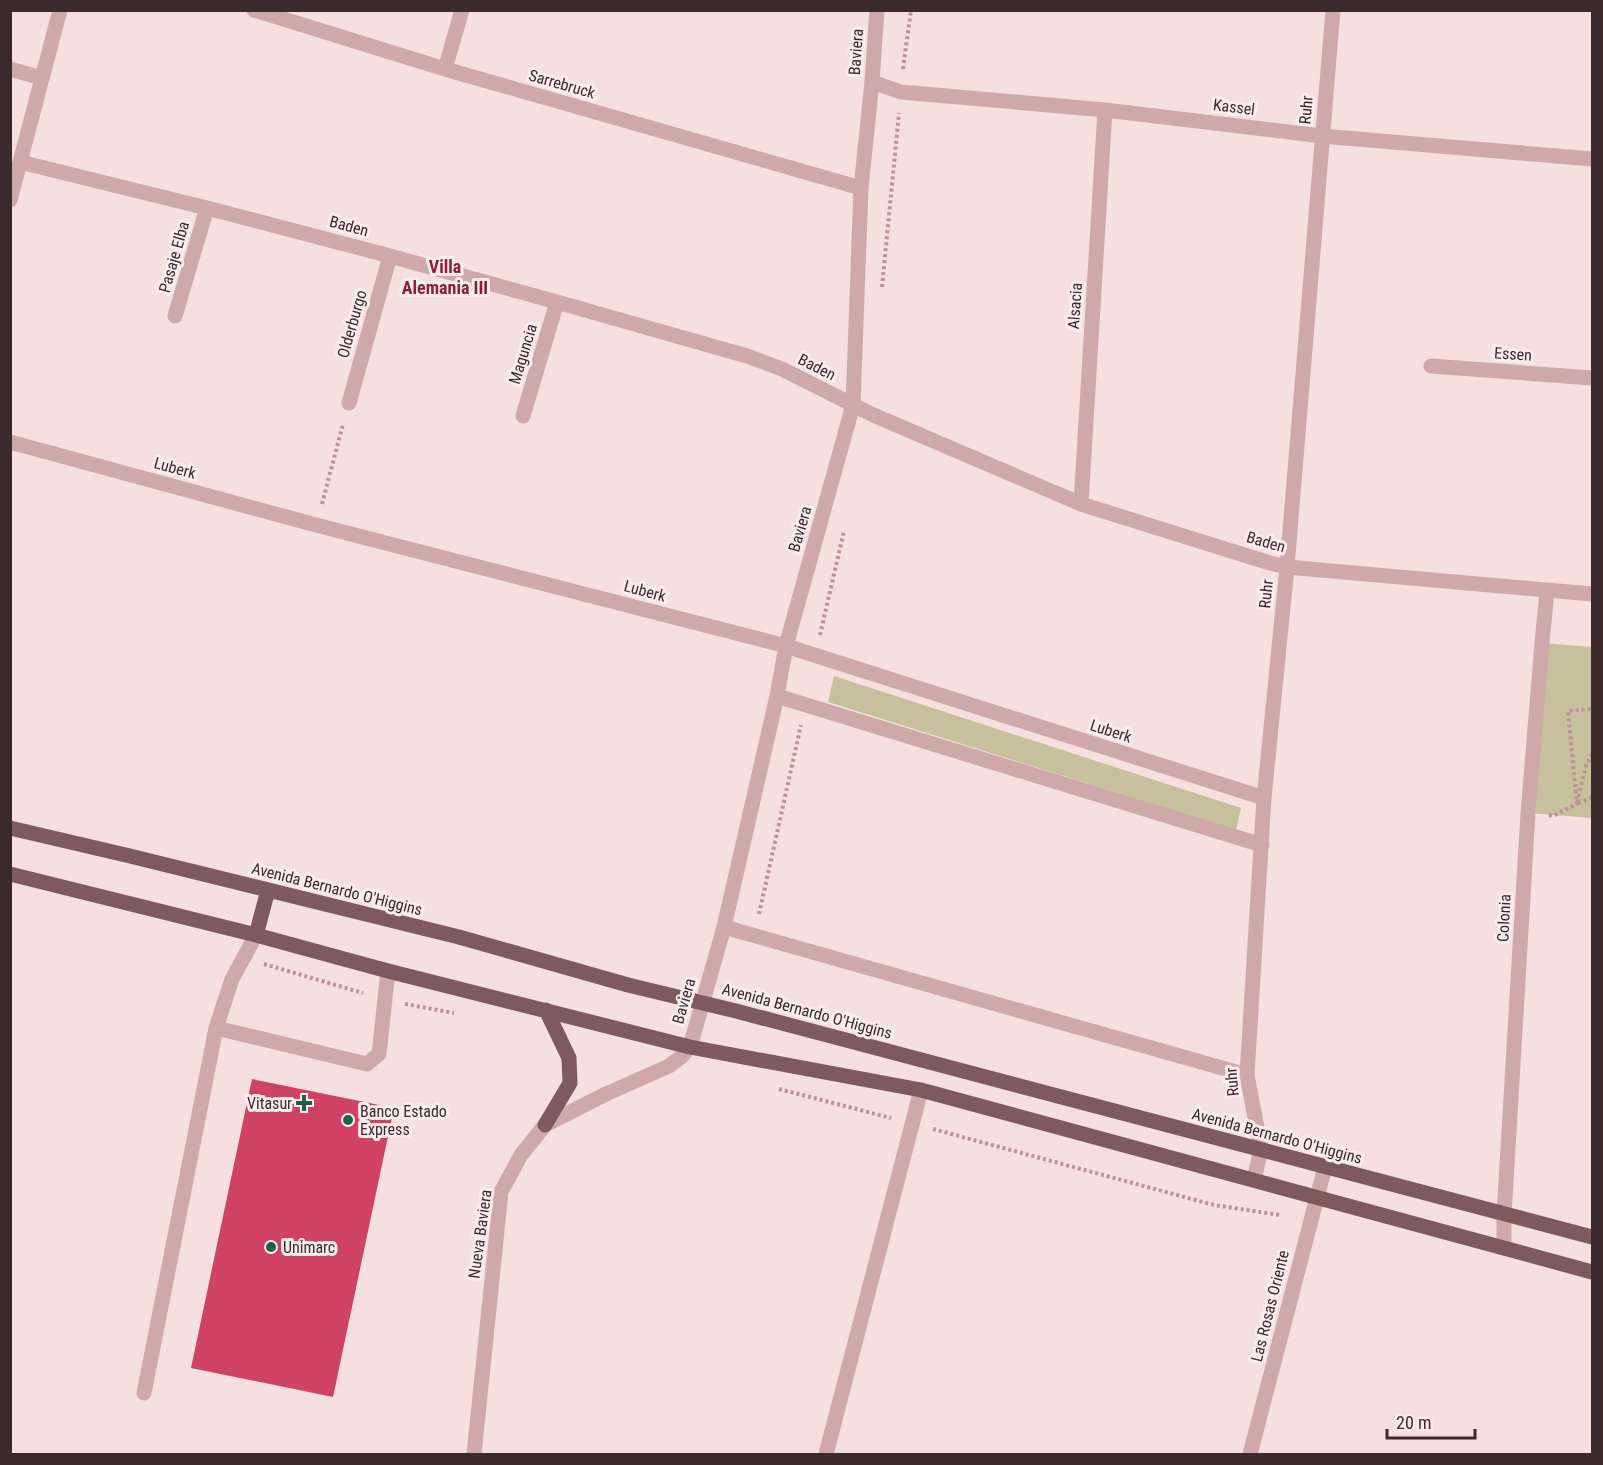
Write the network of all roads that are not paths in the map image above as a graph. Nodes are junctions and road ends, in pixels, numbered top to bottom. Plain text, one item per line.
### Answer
1 (60, 10) edge
2 (254, 10) edge
3 (462, 10) edge
4 (877, 10) edge
5 (1334, 10) edge
6 (10, 69) edge
7 (445, 69) junction
8 (42, 78) junction
9 (872, 82) junction
10 (1105, 110) junction
11 (1322, 136) junction
12 (1593, 159) edge
13 (20, 162) junction
14 (861, 188) junction
15 (10, 200) edge
16 (207, 208) junction
17 (390, 256) junction
18 (557, 302) junction
19 (176, 316) dead end
20 (1431, 366) dead end
21 (1593, 378) edge
22 (349, 403) road end
23 (853, 405) junction
24 (523, 416) dead end
25 (10, 442) edge
26 (1081, 504) junction
27 (1287, 567) junction
28 (1547, 591) junction
29 (1593, 594) edge
30 (786, 646) junction
31 (777, 696) junction
32 (1264, 798) junction
33 (10, 828) edge
34 (1262, 845) junction
35 (10, 874) edge
36 (268, 890) junction
37 (724, 927) junction
38 (256, 935) junction
39 (388, 971) junction
40 (701, 1003) junction
41 (546, 1010) junction
42 (216, 1028) junction
43 (690, 1047) junction
44 (1247, 1075) junction
45 (921, 1090) junction
46 (545, 1125) junction
47 (1261, 1149) junction
48 (1325, 1167) junction
49 (1254, 1180) junction
50 (1317, 1198) junction
51 (1504, 1215) junction
52 (1593, 1237) edge
53 (1504, 1248) junction
54 (1593, 1272) edge
55 (144, 1393) dead end
56 (474, 1455) edge
57 (826, 1455) edge
58 (1250, 1455) edge

1 - 8 street
2 - 7 street, Sarrebruck
3 - 7 street
4 - 9 street, Baviera
5 - 11 street, Ruhr
6 - 8 street
7 - 14 street, Sarrebruck
8 - 13 street
9 - 10 street, Kassel
9 - 14 street, Baviera
10 - 11 street, Kassel
10 - 26 street, Alsacia
11 - 12 street, Kassel
11 - 27 street, Ruhr
13 - 15 street
13 - 16 street, Baden
14 - 23 street, Baviera
16 - 17 street, Baden
16 - 19 street, Pasaje Elba
17 - 18 street, Baden
17 - 22 street, Olderburgo
18 - 23 street, Baden
18 - 24 street, Maguncia
20 - 21 street, Essen
23 - 26 street, Baden
23 - 30 street, Baviera
25 - 30 street, Luberk
26 - 27 street, Baden
27 - 28 street, Baden
27 - 32 street, Ruhr
28 - 29 street, Baden
28 - 51 street, Colonia
30 - 31 street, Baviera
30 - 32 street, Luberk
31 - 34 street
31 - 37 street, Baviera
32 - 34 street, Ruhr
33 - 36 main road, Avenida Bernardo O'Higgins
34 - 44 street, Ruhr
35 - 38 main road
36 - 38 main road
36 - 40 main road, Avenida Bernardo O'Higgins
37 - 40 street, Baviera
37 - 44 street
38 - 39 main road
38 - 42 street
39 - 41 main road
39 - 42 street
40 - 43 street, Baviera
40 - 47 main road, Avenida Bernardo O'Higgins
41 - 43 main road
41 - 46 main road
42 - 55 street
43 - 45 main road
43 - 46 street, Nueva Baviera
44 - 47 street, Ruhr
45 - 49 main road
45 - 57 street
46 - 56 street, Nueva Baviera
47 - 48 main road, Avenida Bernardo O'Higgins
47 - 49 street, Ruhr
48 - 50 street, Las Rosas Oriente
48 - 51 main road, Avenida Bernardo O'Higgins
49 - 50 main road
50 - 53 main road
50 - 58 street, Las Rosas Oriente
51 - 52 main road, Avenida Bernardo O'Higgins
51 - 53 street, Colonia
53 - 54 main road

